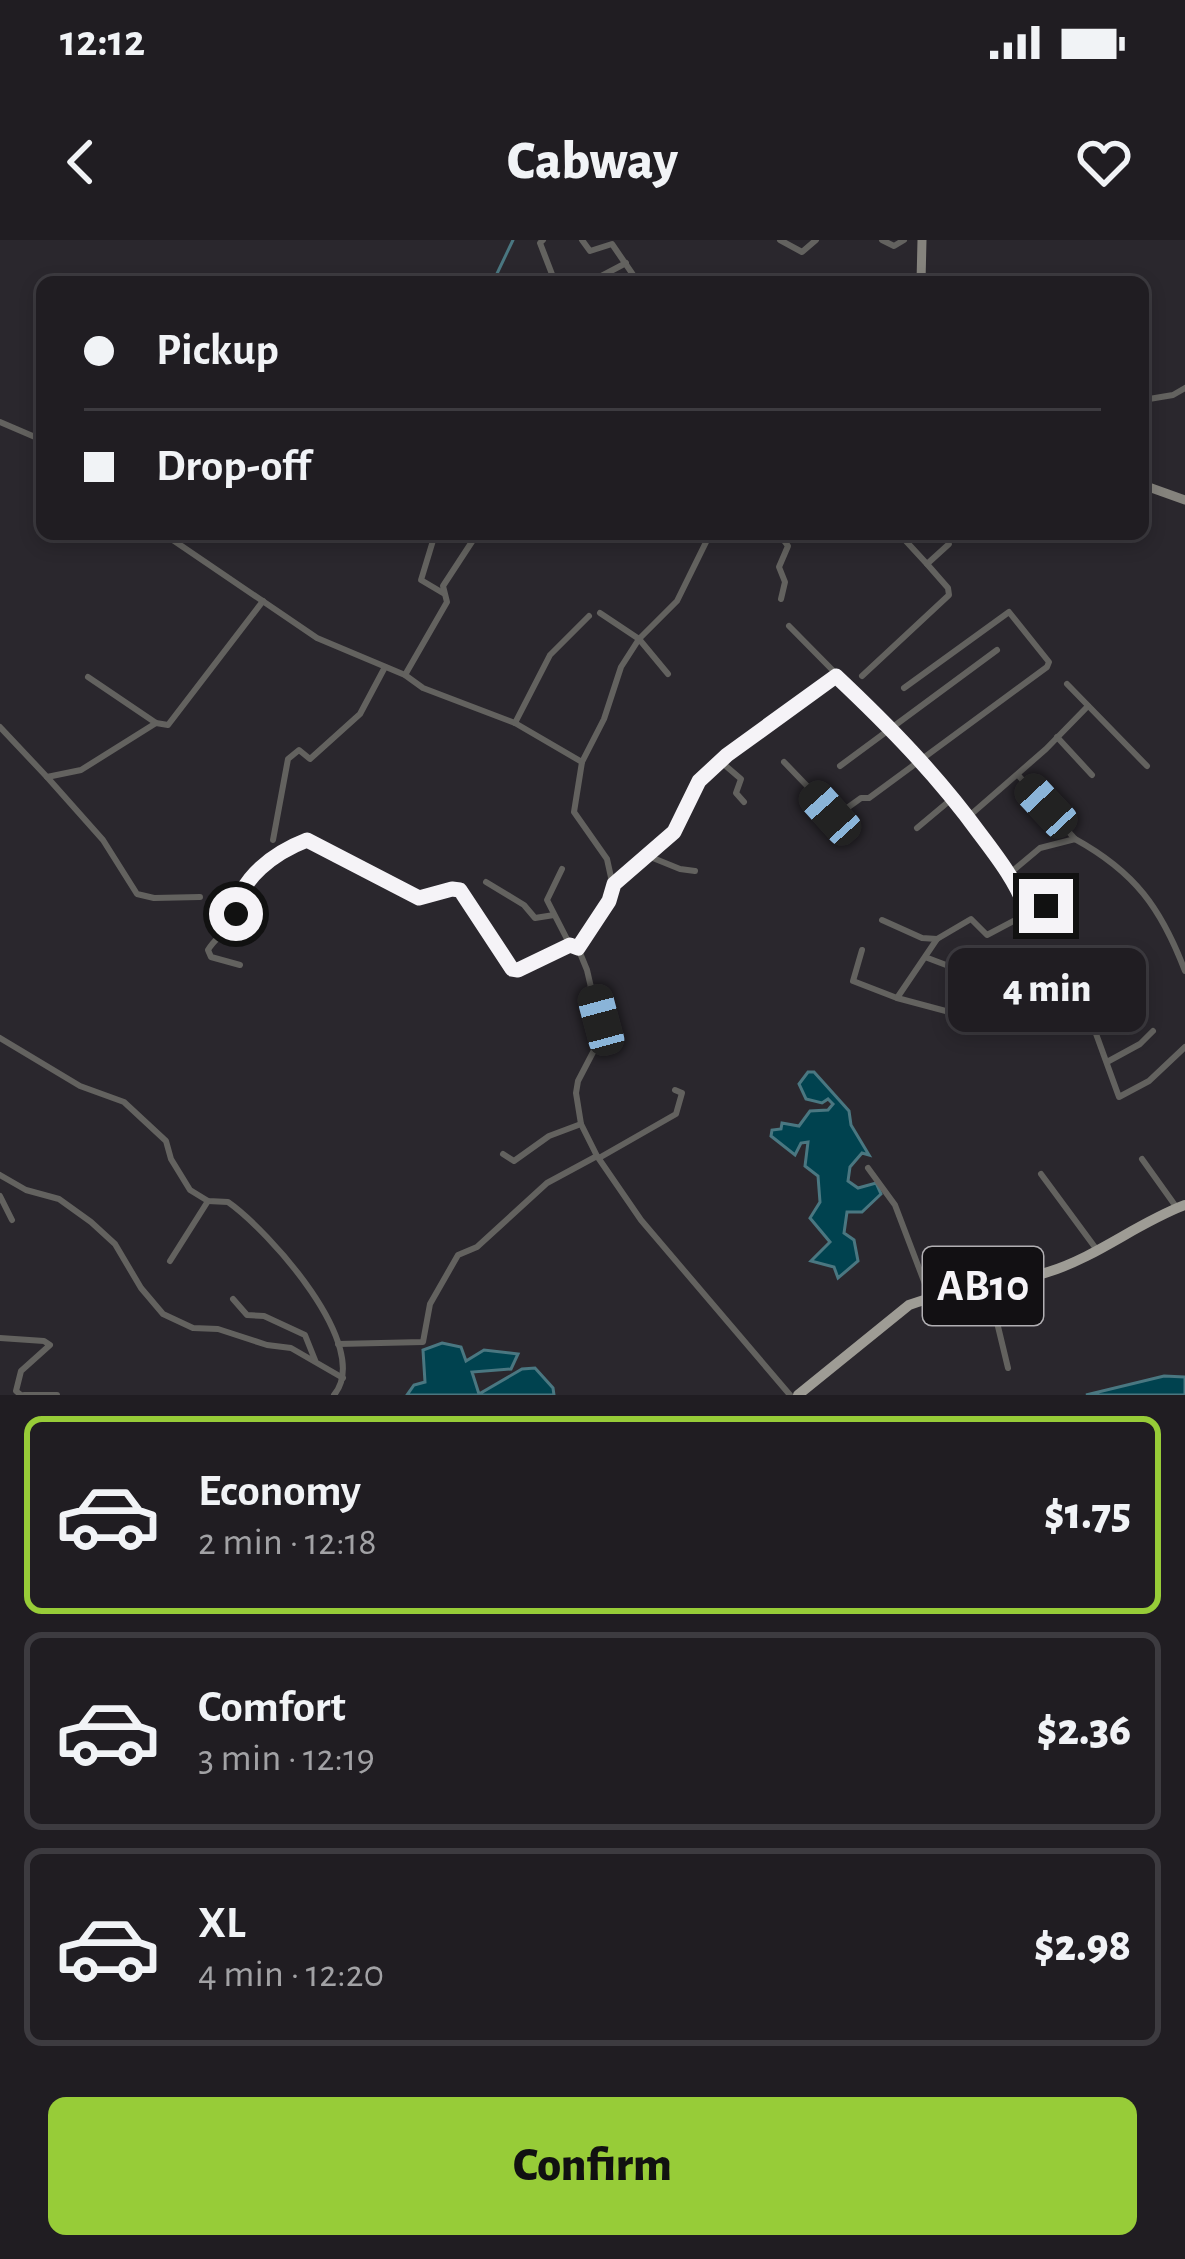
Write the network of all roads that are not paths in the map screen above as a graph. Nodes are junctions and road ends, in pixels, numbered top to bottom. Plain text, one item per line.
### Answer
1 (543, 240) edge
2 (582, 240) edge
3 (780, 240) edge
4 (816, 240) edge
5 (882, 240) edge
6 (904, 240) edge
7 (922, 240) edge
8 (626, 263) junction
9 (553, 276) edge
10 (601, 276) edge
11 (634, 276) edge
12 (921, 276) edge
13 (1185, 388) edge
14 (1149, 399) edge
15 (0, 422) edge
16 (36, 437) edge
17 (1149, 487) edge
18 (1183, 497) edge
19 (173, 540) edge
20 (434, 540) edge
21 (473, 540) edge
22 (707, 540) edge
23 (784, 540) edge
24 (905, 540) edge
25 (948, 540) edge
26 (927, 564) junction
27 (443, 594) junction
28 (781, 598) dead end
29 (263, 601) junction
30 (600, 613) dead end
31 (589, 616) dead end
32 (789, 626) dead end
33 (639, 639) junction
34 (997, 650) dead end
35 (385, 667) junction
36 (668, 674) dead end
37 (405, 675) junction
38 (836, 676) junction
39 (862, 676) dead end
40 (88, 677) dead end
41 (1067, 684) dead end
42 (904, 688) dead end
43 (1088, 706) junction
44 (156, 723) junction
45 (515, 723) junction
46 (0, 728) edge
47 (891, 728) junction
48 (1057, 737) junction
49 (920, 758) junction
50 (720, 761) junction
51 (582, 762) junction
52 (784, 762) dead end
53 (840, 766) dead end
54 (1147, 766) dead end
55 (1018, 775) junction
56 (1092, 775) dead end
57 (47, 777) junction
58 (954, 797) junction
59 (744, 802) dead end
60 (968, 817) junction
61 (917, 828) dead end
62 (1075, 839) junction
63 (273, 840) dead end
64 (648, 856) junction
65 (562, 869) dead end
66 (695, 871) dead end
67 (1010, 874) junction
68 (486, 883) dead end
69 (614, 884) junction
70 (200, 897) dead end
71 (1058, 900) dead end
72 (1028, 914) junction
73 (554, 915) junction
74 (882, 920) dead end
75 (937, 939) junction
76 (574, 946) junction
77 (862, 950) dead end
78 (925, 958) junction
79 (239, 965) dead end
80 (1185, 971) edge
81 (897, 998) junction
82 (1095, 1031) dead end
83 (1153, 1031) dead end
84 (0, 1038) edge
85 (1185, 1047) edge
86 (1106, 1062) junction
87 (675, 1090) dead end
88 (581, 1124) junction
89 (503, 1154) dead end
90 (598, 1157) junction
91 (1142, 1159) dead end
92 (868, 1168) dead end
93 (1041, 1174) dead end
94 (0, 1175) edge
95 (0, 1196) edge
96 (208, 1202) junction
97 (1181, 1206) edge
98 (12, 1220) dead end
99 (1097, 1250) junction
100 (170, 1262) dead end
101 (988, 1285) junction
102 (930, 1297) junction
103 (233, 1299) dead end
104 (0, 1338) edge
105 (338, 1344) junction
106 (316, 1364) junction
107 (1008, 1368) dead end
108 (343, 1378) junction
109 (22, 1395) edge
110 (57, 1395) edge
111 (334, 1395) edge
112 (794, 1395) edge

1 - 9 street
2 - 8 street
3 - 4 street
5 - 6 street
7 - 12 main road
8 - 10 street
8 - 11 street
13 - 14 street
15 - 16 street
17 - 18 main road
19 - 29 street
20 - 27 street
21 - 27 street
22 - 33 street
23 - 28 street
24 - 26 street
25 - 26 street
26 - 39 street
27 - 37 street
29 - 35 street
29 - 44 street
30 - 33 street
31 - 45 street
32 - 38 street
33 - 36 street
33 - 51 street
34 - 47 street
35 - 37 street
35 - 63 street
37 - 45 street
38 - 47 street
38 - 50 street
40 - 44 street
41 - 43 street
42 - 49 street
43 - 48 street
43 - 54 street
44 - 57 street
45 - 51 street
46 - 57 street
47 - 49 street
47 - 53 street
48 - 55 street
48 - 56 street
49 - 52 street
49 - 58 street
50 - 59 street
50 - 64 street
51 - 69 street
55 - 60 street
55 - 62 street
57 - 70 street
58 - 60 street
58 - 61 street
60 - 67 street
62 - 67 street
62 - 80 street
64 - 66 street
64 - 69 street
65 - 73 street
67 - 72 street
68 - 73 street
69 - 76 street
71 - 72 street
72 - 75 street
73 - 76 street
74 - 75 street
75 - 78 street
76 - 79 street
76 - 88 street
77 - 81 street
78 - 81 street
78 - 81 street
82 - 86 street
83 - 86 street
84 - 96 street
85 - 86 street
87 - 90 street
88 - 89 street
88 - 90 street
90 - 105 street
90 - 112 street
91 - 97 street
92 - 102 street
93 - 99 street
94 - 106 street
95 - 98 street
96 - 100 street
96 - 105 street
97 - 99 main road, AB10
99 - 101 main road, AB10
101 - 102 main road, AB10
101 - 107 street
102 - 112 main road, AB10
103 - 106 street
104 - 109 street
105 - 108 street
106 - 108 street
108 - 111 street
109 - 110 street

